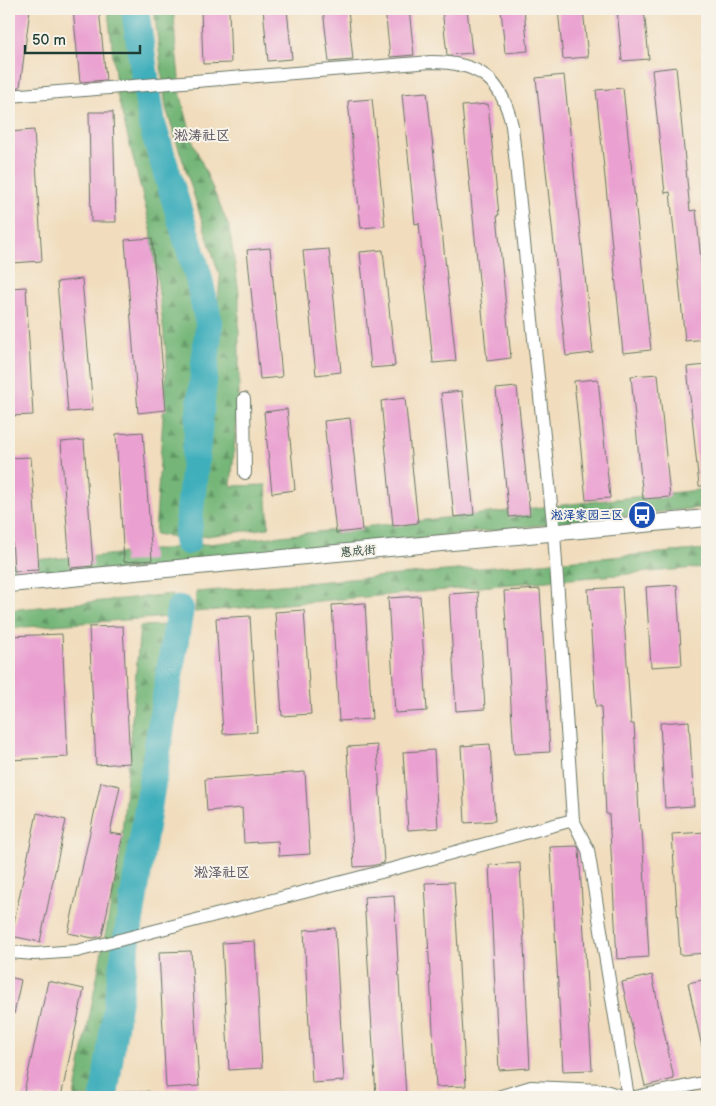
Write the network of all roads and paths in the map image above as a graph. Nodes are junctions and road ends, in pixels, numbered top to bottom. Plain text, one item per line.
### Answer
1 (9, 96) edge
2 (244, 398) dead end
3 (245, 473) dead end
4 (707, 518) edge
5 (554, 533) junction
6 (9, 584) edge
7 (573, 820) junction
8 (9, 952) edge
9 (707, 1082) edge
10 (498, 1097) edge
11 (624, 1097) edge
12 (628, 1097) edge
13 (635, 1097) edge

1 - 5 street
2 - 3 street
4 - 5 street, 惠成街
5 - 6 street, 惠成街
5 - 7 street
7 - 8 street
7 - 12 street
9 - 13 street
10 - 11 street

